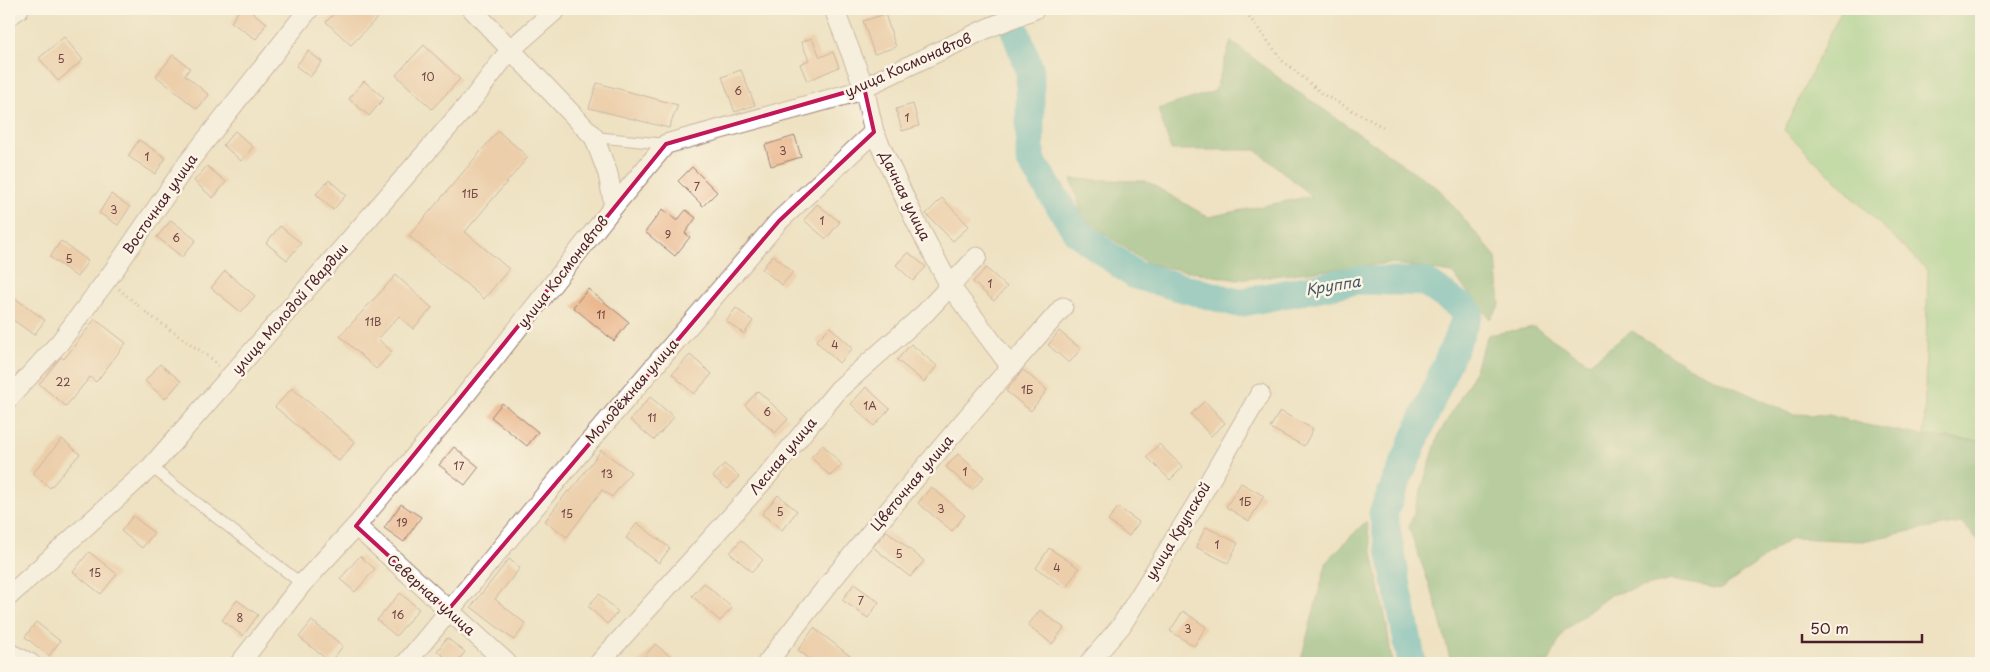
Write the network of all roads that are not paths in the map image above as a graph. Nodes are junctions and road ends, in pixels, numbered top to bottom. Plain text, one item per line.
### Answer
1 (19, 9) edge
2 (309, 9) edge
3 (472, 9) edge
4 (557, 9) edge
5 (834, 9) edge
6 (1035, 9) edge
7 (9, 16) edge
8 (510, 50) junction
9 (864, 87) junction
10 (874, 132) junction
11 (594, 137) junction
12 (666, 144) junction
13 (614, 206) junction
14 (977, 257) dead end
15 (950, 286) junction
16 (1063, 307) dead end
17 (1010, 367) junction
18 (1260, 394) dead end
19 (9, 398) edge
20 (151, 467) junction
21 (356, 526) junction
22 (302, 584) junction
23 (9, 596) edge
24 (448, 610) junction
25 (9, 653) edge
26 (30, 663) edge
27 (240, 663) edge
28 (406, 663) edge
29 (507, 663) edge
30 (599, 663) edge
31 (767, 663) edge
32 (1089, 663) edge

1 - 7 street
2 - 19 street, Восточная улица
3 - 8 street
4 - 8 street, улица Молодой Гвардии
5 - 9 street, Дачная улица
6 - 9 street, улица Космонавтов
8 - 11 street
8 - 20 street, улица Молодой Гвардии
9 - 10 street, Дачная улица
9 - 12 street, улица Космонавтов
10 - 15 street, Дачная улица
10 - 24 street, Молодёжная улица
11 - 12 lane
11 - 13 street
12 - 13 street, улица Космонавтов
13 - 21 street, улица Космонавтов
14 - 15 street, Лесная улица
15 - 17 street, Дачная улица
15 - 30 street, Лесная улица
16 - 17 street, Цветочная улица
17 - 31 street, Цветочная улица
18 - 32 street, улица Крупской
20 - 22 lane
20 - 23 street, улица Молодой Гвардии
21 - 22 street, улица Космонавтов
21 - 24 street, Северная улица
22 - 27 street, улица Космонавтов
24 - 28 street, Молодёжная улица
24 - 29 street, Северная улица
25 - 26 street

